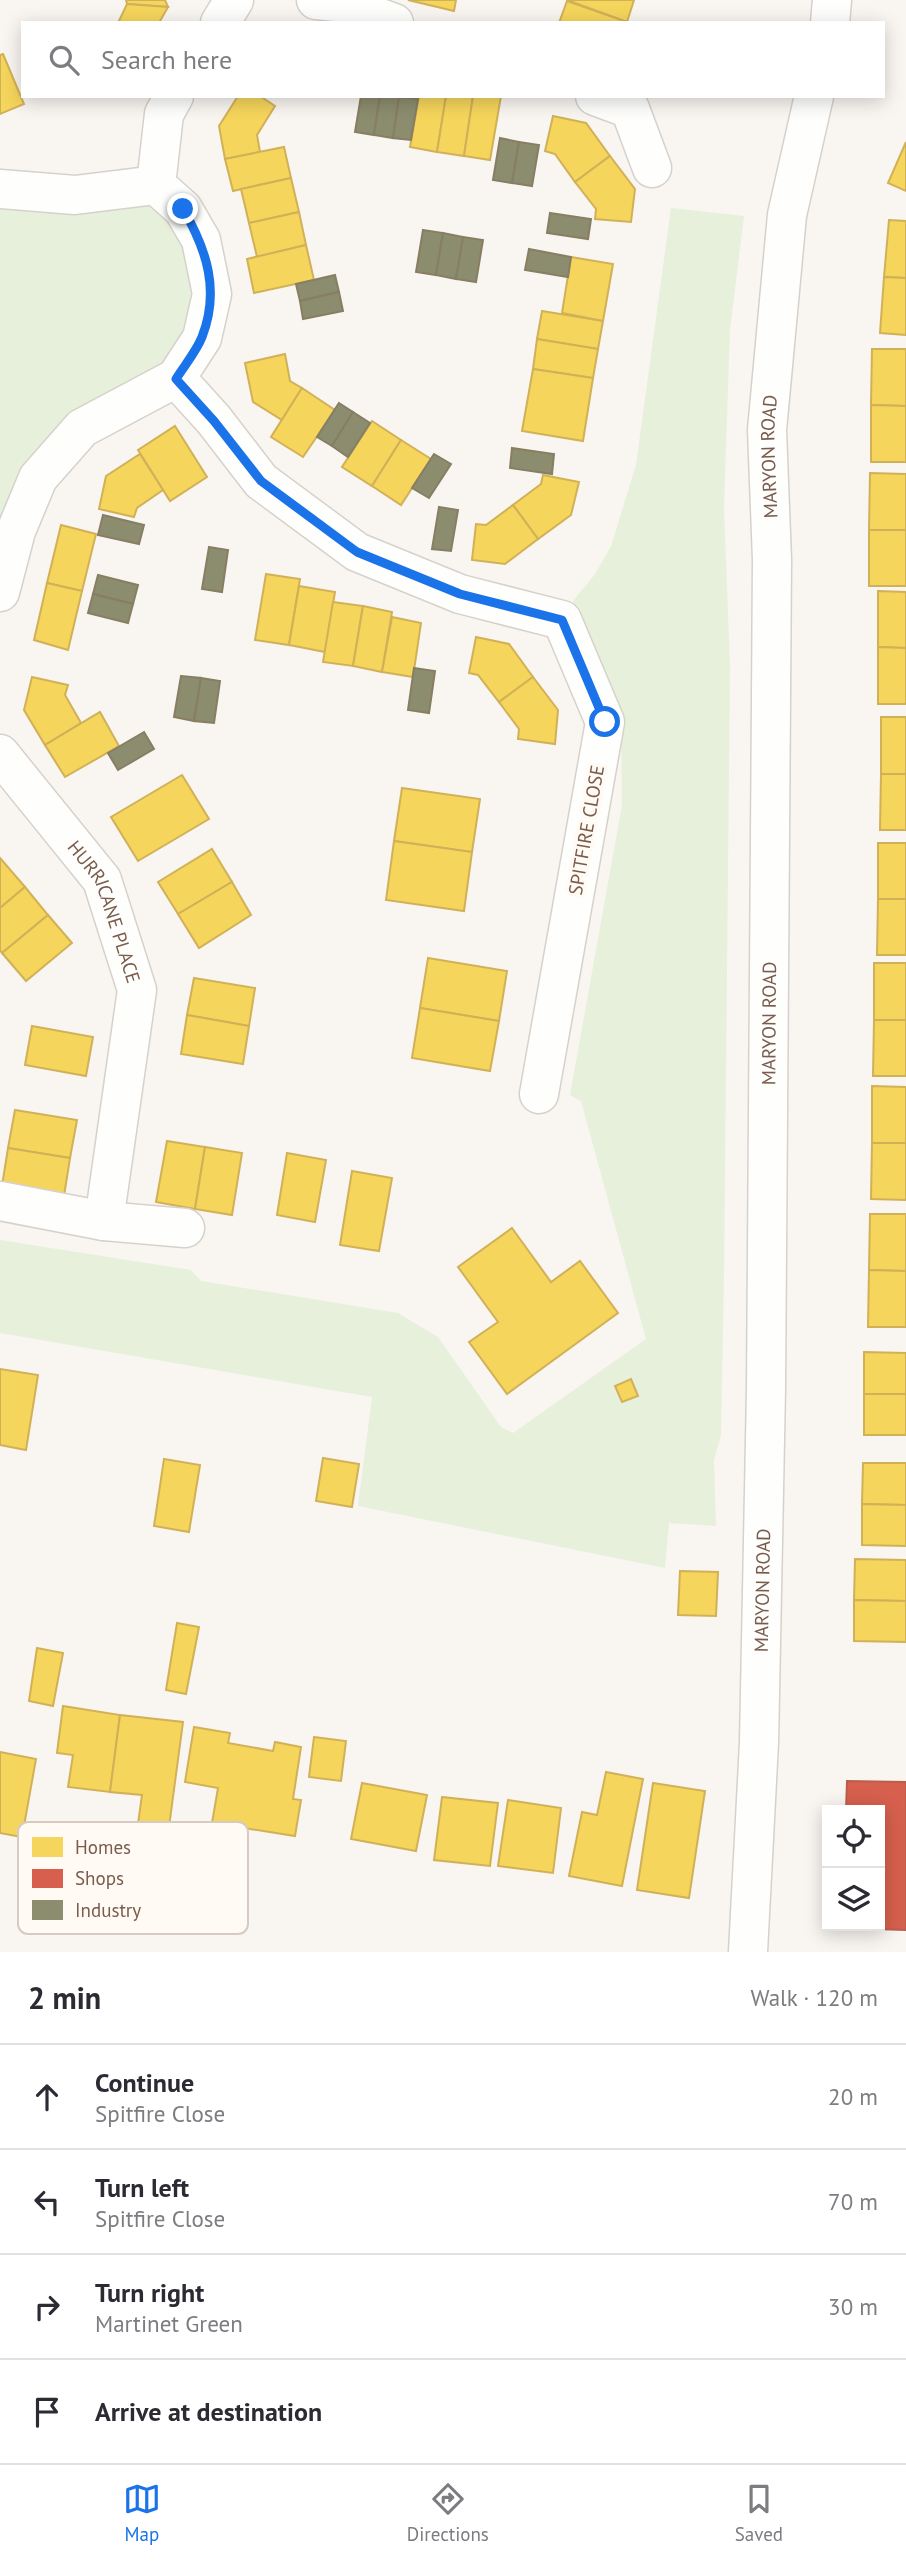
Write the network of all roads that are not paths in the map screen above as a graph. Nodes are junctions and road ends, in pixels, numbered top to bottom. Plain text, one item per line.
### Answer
1 (234, 0) edge
2 (316, 0) edge
3 (832, 0) edge
4 (221, 21) edge
5 (389, 21) edge
6 (830, 21) edge
7 (173, 98) edge
8 (600, 98) edge
9 (814, 98) edge
10 (652, 168) dead end
11 (156, 185) junction
12 (0, 189) edge
13 (176, 379) junction
14 (0, 592) edge
15 (0, 754) edge
16 (538, 1094) dead end
17 (0, 1200) edge
18 (104, 1221) junction
19 (185, 1228) dead end
20 (748, 1952) edge

1 - 4 street
2 - 5 street
3 - 6 street
7 - 11 street
8 - 10 street
9 - 20 street, MARYON ROAD
11 - 12 street
11 - 13 street
13 - 14 street
13 - 16 street, SPITFIRE CLOSE
15 - 18 street, HURRICANE PLACE
17 - 18 street
18 - 19 street

